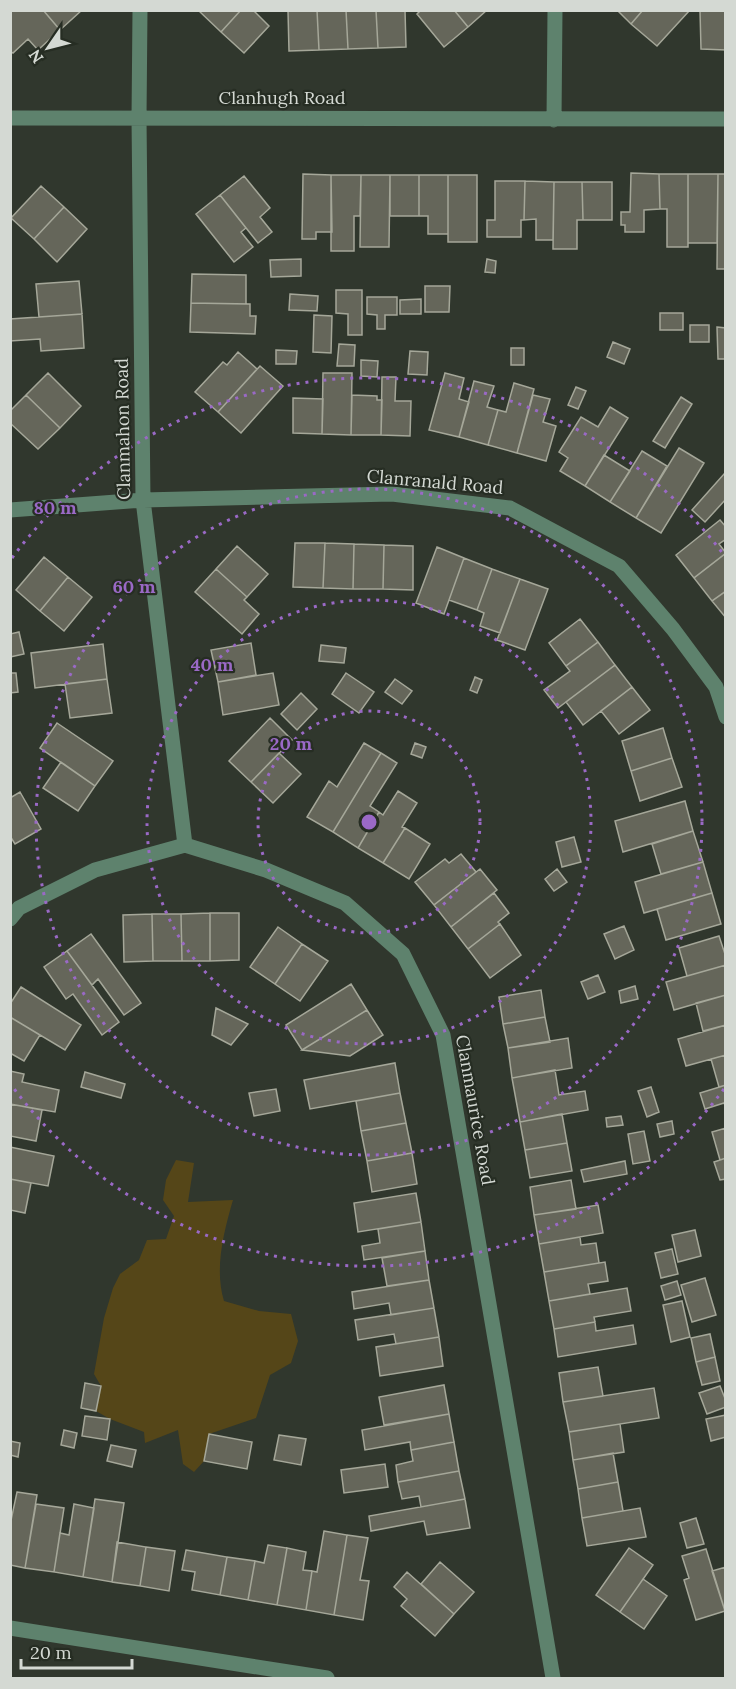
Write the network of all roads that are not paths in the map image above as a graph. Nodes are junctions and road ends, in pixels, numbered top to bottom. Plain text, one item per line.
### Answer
1 (140, 10) edge
2 (555, 10) edge
3 (10, 118) edge
4 (139, 118) junction
5 (726, 119) edge
6 (554, 120) junction
7 (143, 500) junction
8 (10, 510) edge
9 (726, 717) edge
10 (185, 845) junction
11 (10, 919) edge
12 (10, 1628) edge
13 (327, 1678) edge
14 (553, 1678) edge

1 - 4 street, Clanmahon Road
2 - 6 street
3 - 4 street, Clanhugh Road
4 - 6 street, Clanhugh Road
4 - 7 street, Clanmahon Road
5 - 6 street, Clanhugh Road
7 - 8 street, Clanranald Road
7 - 9 street, Clanranald Road
7 - 10 street, Clanmahon Road
10 - 11 street
10 - 14 street, Clanmaurice Road
12 - 13 street

